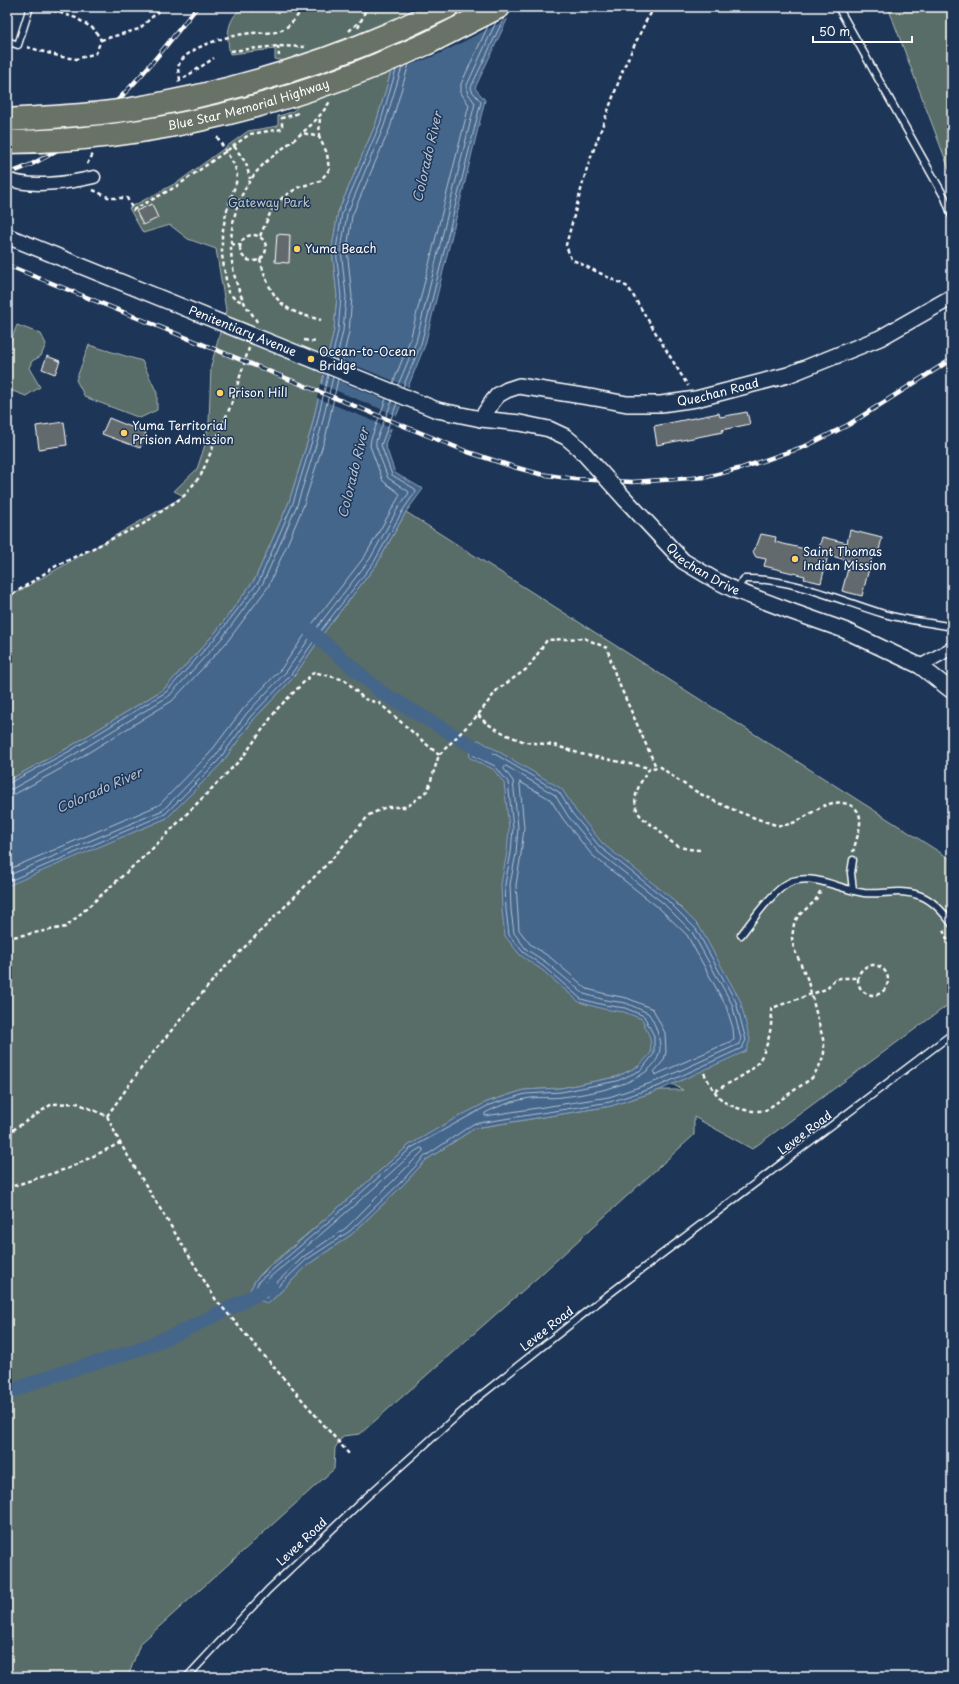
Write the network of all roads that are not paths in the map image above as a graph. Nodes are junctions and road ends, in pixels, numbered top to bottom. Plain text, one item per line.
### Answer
1 (30, 7) edge
2 (447, 7) edge
3 (499, 7) edge
4 (838, 7) edge
5 (7, 41) edge
6 (7, 120) edge
7 (7, 142) edge
8 (94, 177) dead end
9 (7, 179) edge
10 (952, 216) edge
11 (7, 236) edge
12 (952, 297) edge
13 (481, 419) junction
14 (735, 590) junction
15 (952, 628) edge
16 (952, 648) edge
17 (920, 666) junction
18 (952, 691) edge
19 (854, 860) dead end
20 (853, 890) junction
21 (952, 924) edge
22 (741, 935) dead end
23 (952, 1034) edge
24 (187, 1677) edge

1 - 5 lane
2 - 6 highway, Blue Star Memorial Highway, bridge
3 - 7 highway, Blue Star Memorial Highway, bridge
4 - 10 lane
8 - 9 street
11 - 13 street, Penitentiary Avenue, bridge
12 - 13 street, Quechan Road
13 - 14 street, Quechan Drive, bridge
14 - 15 lane
14 - 17 street, Quechan Drive
16 - 17 street
17 - 18 street, Quechan Drive
19 - 20 lane
20 - 21 lane
20 - 22 lane
23 - 24 lane, Levee Road

